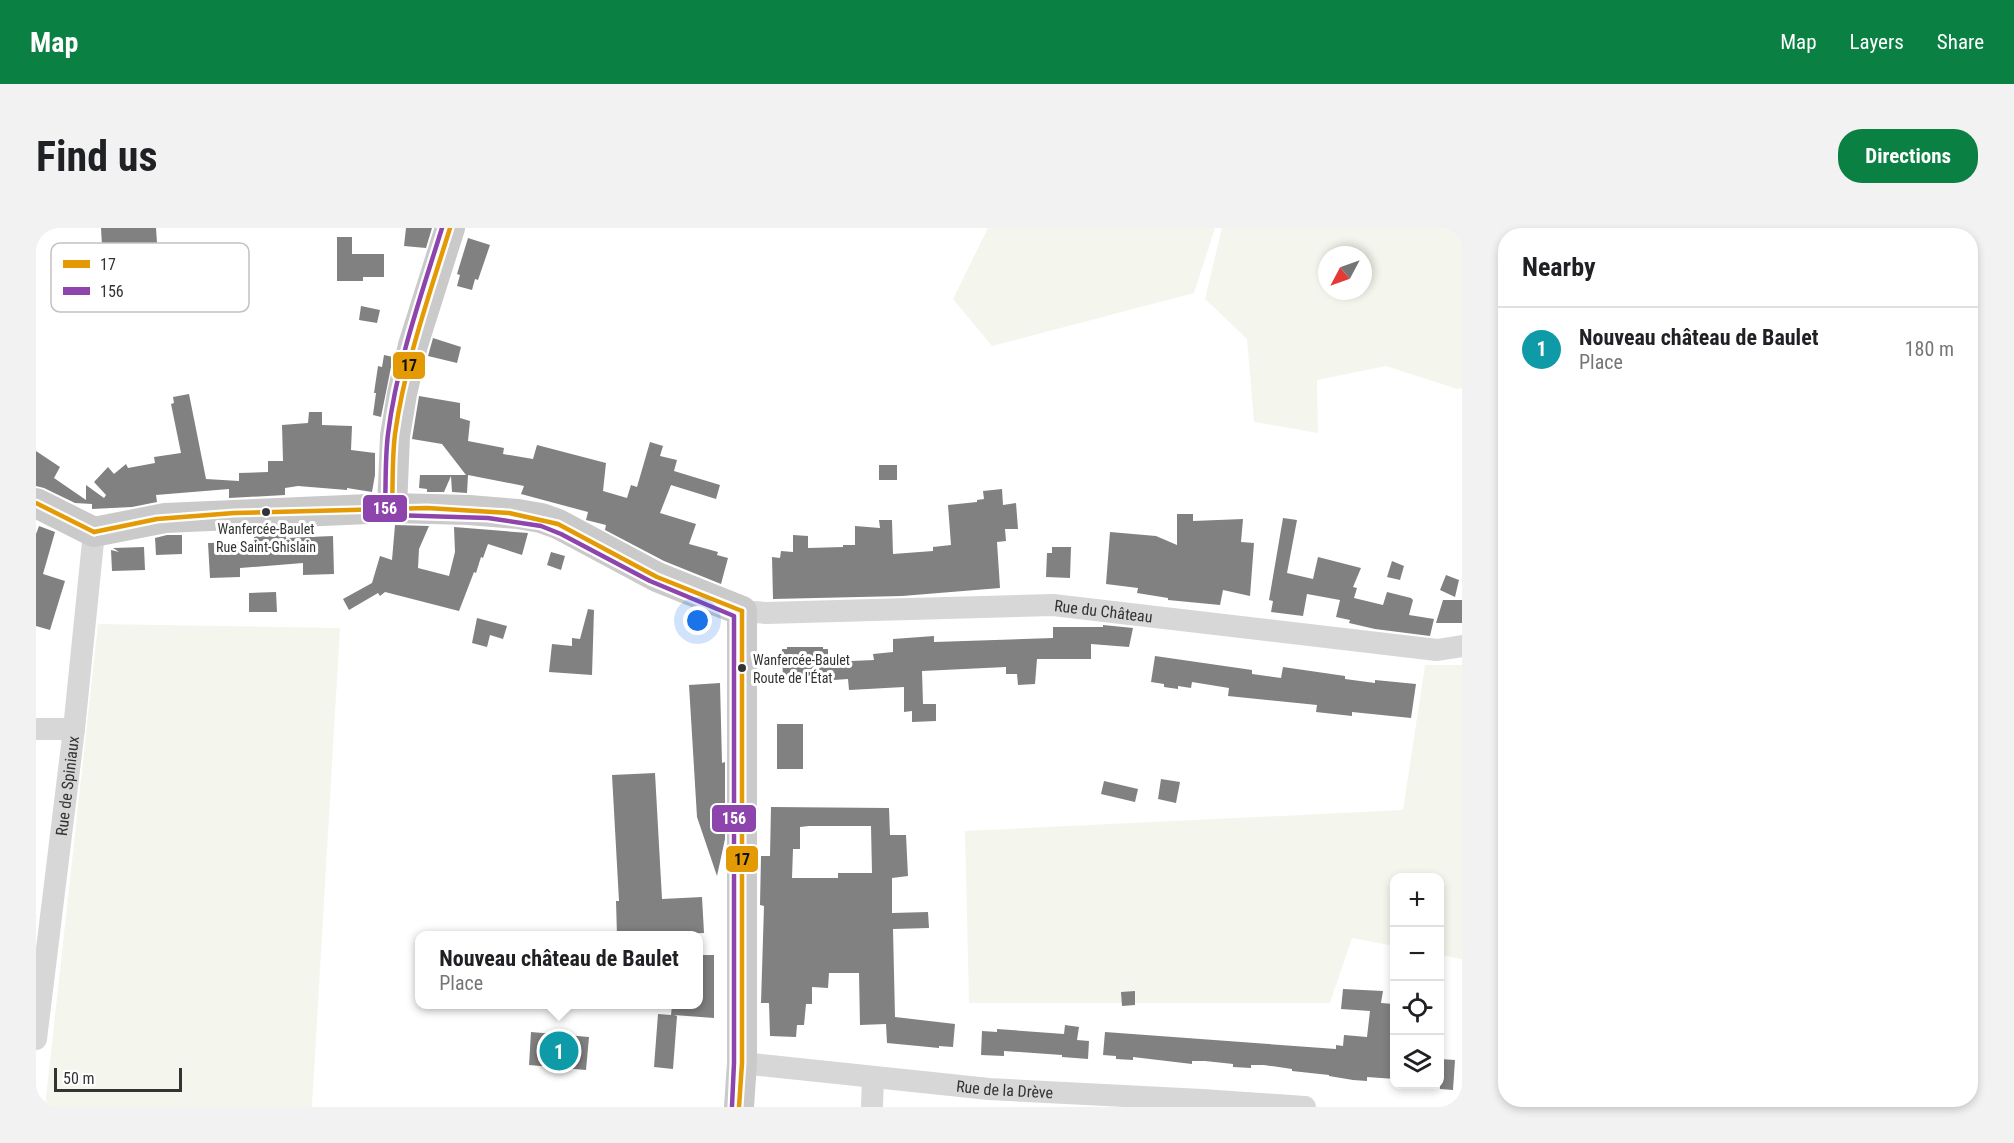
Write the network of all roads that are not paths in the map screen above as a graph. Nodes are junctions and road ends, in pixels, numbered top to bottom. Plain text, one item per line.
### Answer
1 (450, 228) edge
2 (36, 503) edge
3 (392, 508) junction
4 (94, 532) junction
5 (742, 611) junction
6 (1462, 646) edge
7 (36, 729) edge
8 (74, 729) junction
9 (36, 1040) edge
10 (742, 1064) junction
11 (873, 1077) junction
12 (739, 1107) edge
13 (872, 1107) edge
14 (1305, 1107) edge

1 - 3 main road
2 - 4 main road
3 - 4 main road
3 - 5 main road
4 - 8 street, Rue de Spiniaux
5 - 6 street, Rue du Château
5 - 10 main road
7 - 8 street
8 - 9 street, Rue de Spiniaux
10 - 11 street, Rue de la Drève
10 - 12 main road
11 - 13 street
11 - 14 street, Rue de la Drève

